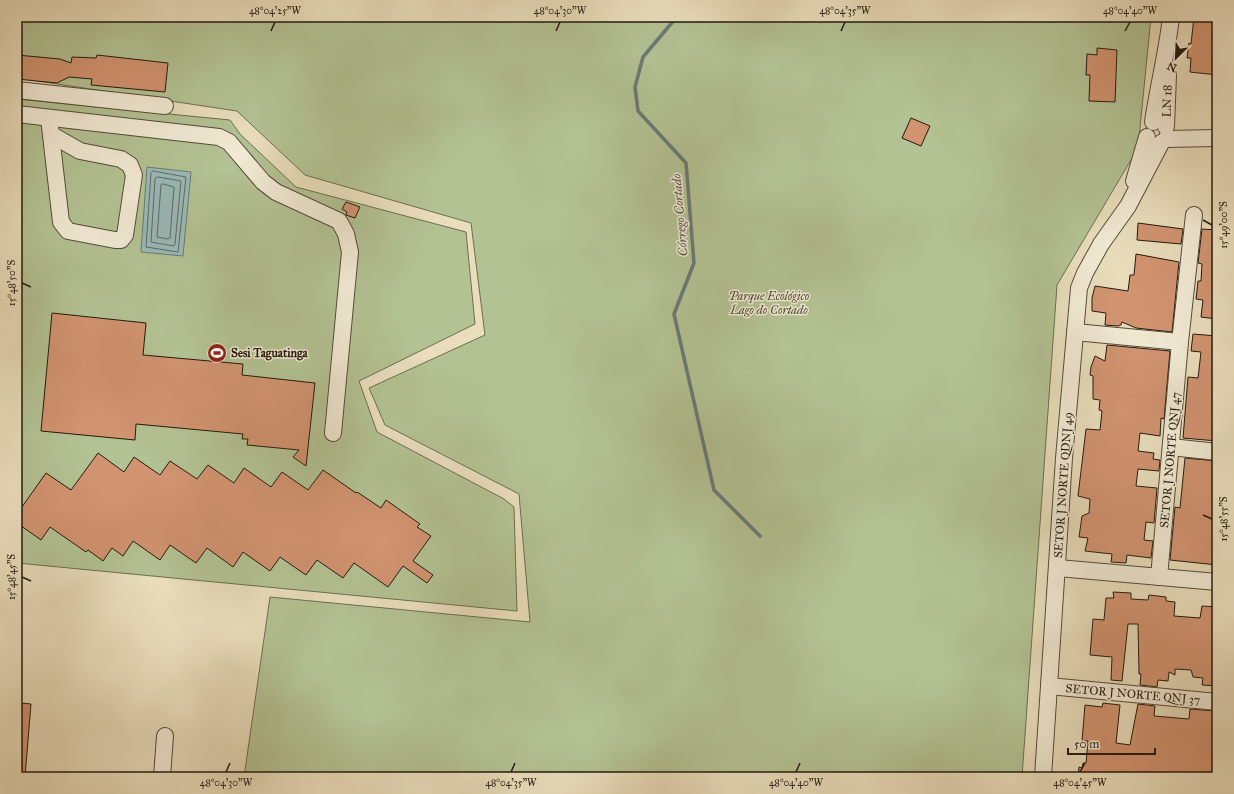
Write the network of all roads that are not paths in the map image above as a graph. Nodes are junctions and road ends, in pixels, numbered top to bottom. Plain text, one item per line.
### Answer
1 (1171, 17) edge
2 (17, 90) edge
3 (165, 106) dead end
4 (17, 114) edge
5 (49, 118) junction
6 (1160, 133) junction
7 (52, 135) junction
8 (1214, 138) edge
9 (1128, 206) joint
10 (1194, 215) dead end
11 (1075, 332) junction
12 (1180, 342) junction
13 (333, 433) dead end
14 (1171, 447) junction
15 (1217, 452) edge
16 (1058, 568) junction
17 (1159, 577) junction
18 (1217, 582) edge
19 (1049, 686) junction
20 (1217, 702) edge
21 (165, 736) dead end
22 (162, 777) edge
23 (1043, 777) edge

1 - 6 street, LN 18
2 - 3 street
4 - 5 street
5 - 7 street
5 - 13 street
6 - 8 street
6 - 9 street, LN 18
7 - 7 street
9 - 11 street, SETOR J NORTE QDNJ 49
10 - 12 street, SETOR J NORTE QNJ 47
11 - 12 street
11 - 16 street, SETOR J NORTE QDNJ 49
12 - 14 street, SETOR J NORTE QNJ 47
14 - 15 street
14 - 17 street, SETOR J NORTE QNJ 47
16 - 17 street
16 - 19 street, SETOR J NORTE QDNJ 49
17 - 18 street
19 - 20 street, SETOR J NORTE QNJ 37
19 - 23 street, SETOR J NORTE QDNJ 49
21 - 22 street

